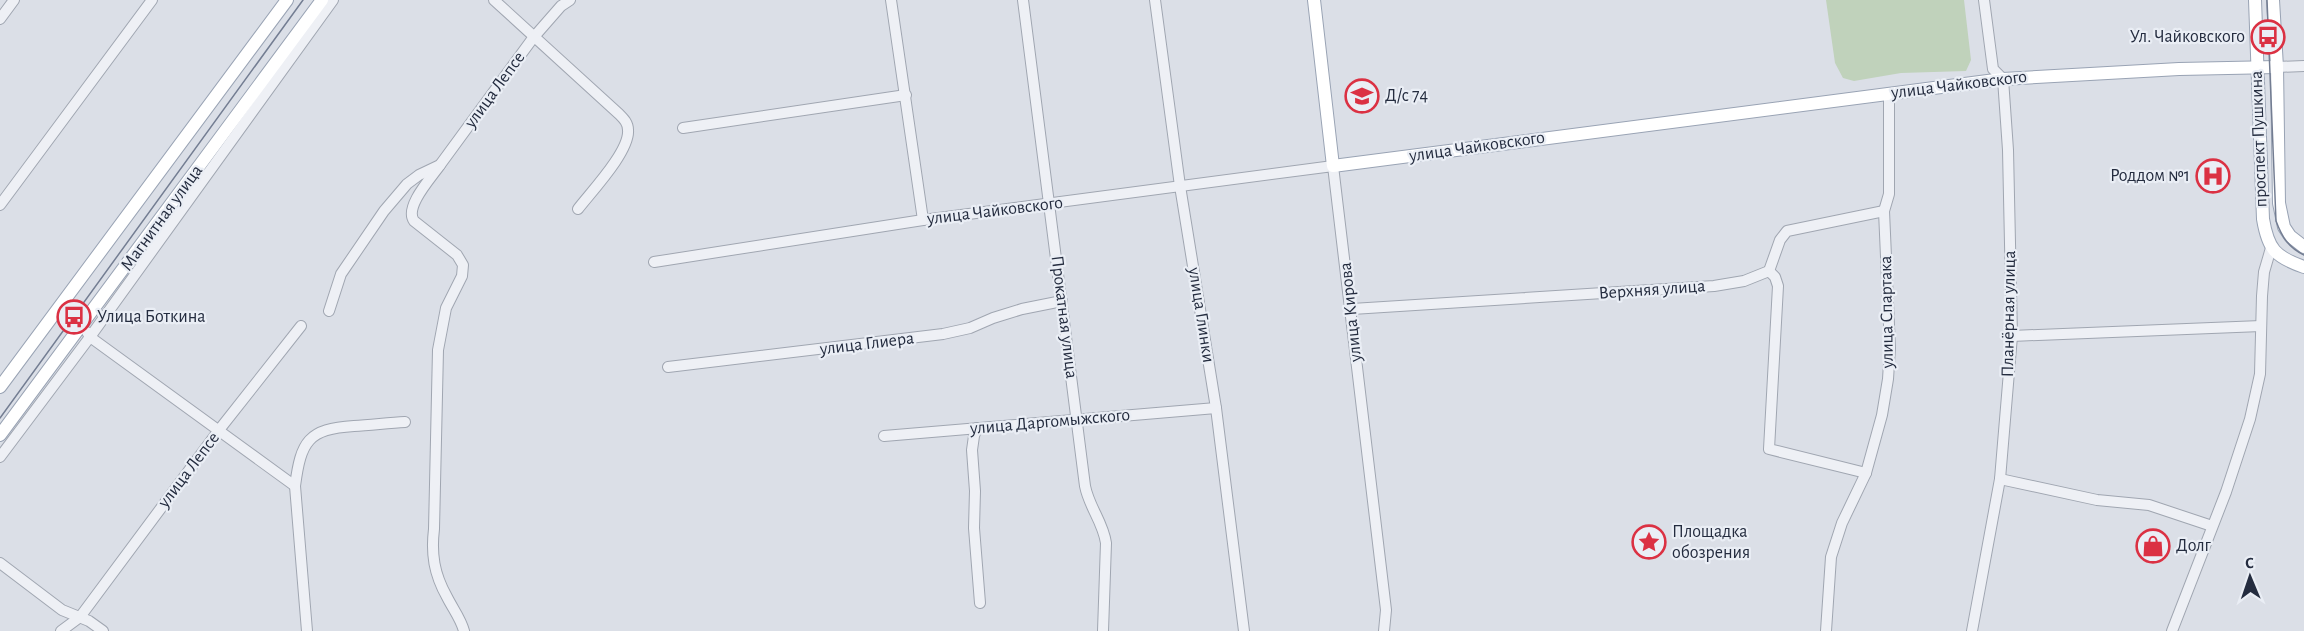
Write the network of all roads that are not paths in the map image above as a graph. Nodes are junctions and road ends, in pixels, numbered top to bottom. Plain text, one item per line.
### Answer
1 (14, 0) edge
2 (152, 0) edge
3 (287, 0) edge
4 (322, 0) edge
5 (333, 0) edge
6 (494, 0) edge
7 (570, 0) edge
8 (891, 0) edge
9 (1023, 0) edge
10 (1155, 0) edge
11 (1314, 0) edge
12 (1983, 0) edge
13 (2255, 0) edge
14 (2273, 0) edge
15 (0, 19) edge
16 (533, 38) junction
17 (2304, 66) edge
18 (2256, 67) junction
19 (2277, 67) junction
20 (2003, 79) junction
21 (1889, 93) junction
22 (906, 95) junction
23 (683, 128) dead end
24 (440, 165) junction
25 (1334, 166) junction
26 (1180, 186) junction
27 (1050, 204) junction
28 (0, 205) edge
29 (578, 209) dead end
30 (1884, 211) junction
31 (923, 220) junction
32 (2304, 246) edge
33 (2271, 248) junction
34 (654, 262) dead end
35 (2299, 266) edge
36 (1769, 271) junction
37 (1062, 301) junction
38 (1352, 309) junction
39 (329, 311) dead end
40 (82, 324) junction
41 (301, 326) dead end
42 (2261, 326) junction
43 (2012, 336) junction
44 (90, 337) junction
45 (668, 367) dead end
46 (0, 387) edge
47 (1216, 408) junction
48 (1077, 420) junction
49 (405, 422) dead end
50 (977, 428) junction
51 (219, 430) junction
52 (0, 435) edge
53 (884, 436) dead end
54 (0, 457) edge
55 (1866, 472) junction
56 (2000, 479) junction
57 (295, 486) junction
58 (2212, 526) junction
59 (0, 563) edge
60 (980, 603) dead end
61 (80, 617) junction
62 (1385, 627) edge
63 (61, 631) edge
64 (103, 631) edge
65 (307, 631) edge
66 (464, 631) edge
67 (1103, 631) edge
68 (1244, 631) edge
69 (1826, 631) edge
70 (1972, 631) edge
71 (2172, 631) edge

1 - 15 street
2 - 28 street
3 - 46 main road, Магнитная улица
4 - 40 main road, Магнитная улица
5 - 44 street
6 - 16 street
7 - 16 street, улица Лепсе
8 - 22 street
9 - 27 street, Прокатная улица
10 - 26 street, улица Глинки
11 - 25 main road, улица Кирова
12 - 20 street, Планёрная улица
13 - 18 main road, проспект Пушкина
14 - 19 main road, проспект Пушкина
16 - 24 street, улица Лепсе
16 - 29 street
17 - 19 street, улица Чайковского
18 - 19 main road, улица Чайковского
18 - 20 main road, улица Чайковского
18 - 33 main road, проспект Пушкина
19 - 32 main road, проспект Пушкина
20 - 21 main road, улица Чайковского
20 - 43 street, Планёрная улица
21 - 25 main road, улица Чайковского
21 - 30 street, улица Спартака
22 - 23 street
22 - 31 street
24 - 39 street, улица Лепсе
24 - 66 street
25 - 26 street, улица Чайковского
25 - 38 street, улица Кирова
26 - 27 street, улица Чайковского
26 - 47 street, улица Глинки
27 - 31 street, улица Чайковского
27 - 37 street, Прокатная улица
30 - 36 street
30 - 55 street, улица Спартака
31 - 34 street, улица Чайковского
33 - 35 main road
33 - 42 street
36 - 38 street, Верхняя улица
36 - 55 street
37 - 45 street, улица Глиера
37 - 48 street, Прокатная улица
38 - 62 street, улица Кирова
40 - 44 street
40 - 52 main road, Магнитная улица
41 - 51 street, улица Лепсе
42 - 43 street
42 - 58 street
43 - 56 street, Планёрная улица
44 - 51 street
44 - 54 street
47 - 48 street, улица Даргомыжского
47 - 68 street, улица Глинки
48 - 50 street, улица Даргомыжского
48 - 67 street, Прокатная улица
49 - 57 street
50 - 53 street, улица Даргомыжского
50 - 60 street
51 - 57 street
51 - 61 street, улица Лепсе
55 - 69 street, улица Спартака
56 - 58 street
56 - 70 street, Планёрная улица
57 - 65 street
58 - 71 street
59 - 61 street
61 - 63 street, улица Лепсе
61 - 64 street

